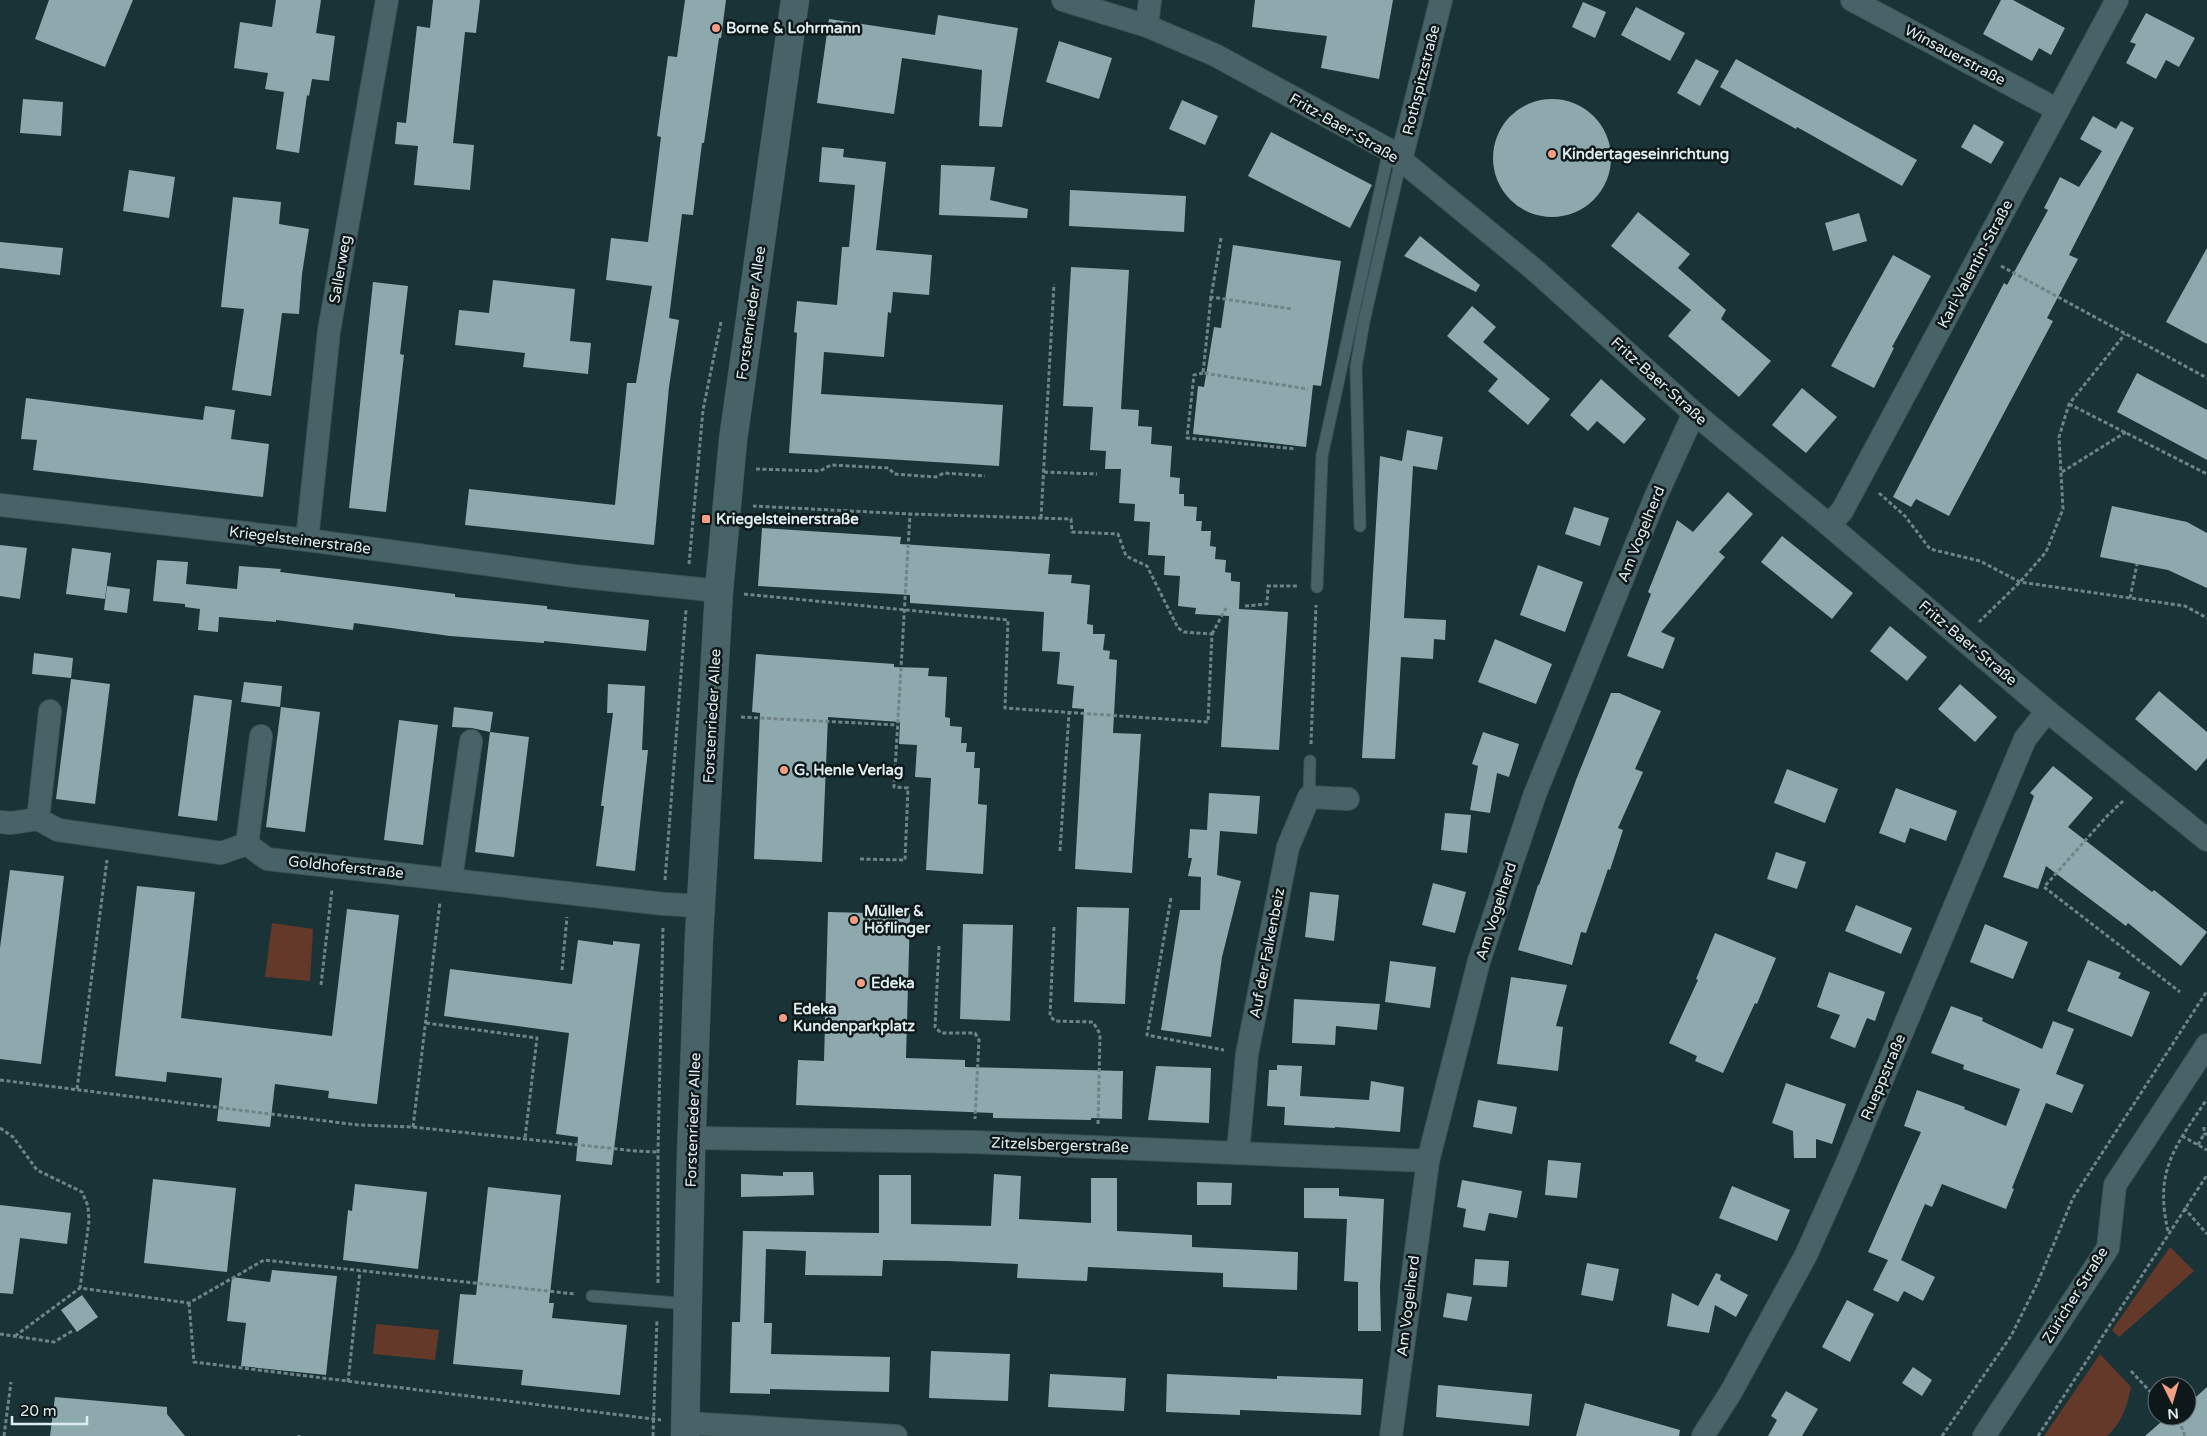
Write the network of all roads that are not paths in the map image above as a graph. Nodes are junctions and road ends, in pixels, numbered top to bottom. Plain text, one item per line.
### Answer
1 (386, 0) edge
2 (795, 0) edge
3 (1063, 0) edge
4 (1150, 0) edge
5 (1441, 0) edge
6 (1852, 0) edge
7 (2117, 0) edge
8 (1147, 26) junction
9 (2058, 110) junction
10 (1395, 155) junction
11 (1694, 413) junction
12 (0, 506) edge
13 (1829, 525) junction
14 (1360, 526) dead end
15 (307, 540) junction
16 (1317, 587) road end
17 (719, 591) junction
18 (50, 711) dead end
19 (2047, 711) junction
20 (261, 736) dead end
21 (471, 741) dead end
22 (1310, 761) road end
23 (1309, 797) junction
24 (1348, 799) dead end
25 (38, 819) junction
26 (0, 822) edge
27 (2207, 840) edge
28 (247, 844) junction
29 (447, 878) junction
30 (701, 906) junction
31 (2207, 1045) edge
32 (692, 1138) junction
33 (1238, 1152) junction
34 (1428, 1161) junction
35 (592, 1296) road end
36 (688, 1304) junction
37 (685, 1429) edge
38 (896, 1436) edge
39 (1391, 1436) edge
40 (1703, 1436) edge
41 (1984, 1436) edge

1 - 15 street, Sallerweg
2 - 17 street, Forstenrieder Allee
3 - 8 street, Fritz-Baer-Straße
4 - 8 street
5 - 10 street, Rothspitzstraße
6 - 9 street, Winsauerstraße
7 - 9 street, Karl-Valentin-Straße
8 - 10 street, Fritz-Baer-Straße
9 - 13 street, Karl-Valentin-Straße
10 - 11 street, Fritz-Baer-Straße
10 - 14 lane
10 - 16 lane
11 - 13 street, Fritz-Baer-Straße
11 - 34 street, Am Vogelherd
12 - 15 street, Kriegelsteinerstraße
13 - 19 street, Fritz-Baer-Straße
15 - 17 street, Kriegelsteinerstraße
17 - 30 street, Forstenrieder Allee
18 - 25 street
19 - 27 street, Fritz-Baer-Straße
19 - 40 street, Rueppstraße
20 - 28 street
21 - 29 street
22 - 23 lane
23 - 24 street
23 - 33 street, Auf der Falkenbeiz
25 - 26 street
25 - 28 street
28 - 29 street, Goldhoferstraße
29 - 30 street, Goldhoferstraße
30 - 32 street, Forstenrieder Allee
31 - 41 street, Züricher Straße
32 - 33 street, Zitzelsbergerstraße
32 - 36 street, Forstenrieder Allee
33 - 34 street, Zitzelsbergerstraße
34 - 39 street, Am Vogelherd
35 - 36 lane
36 - 37 street, Forstenrieder Allee
37 - 38 street

